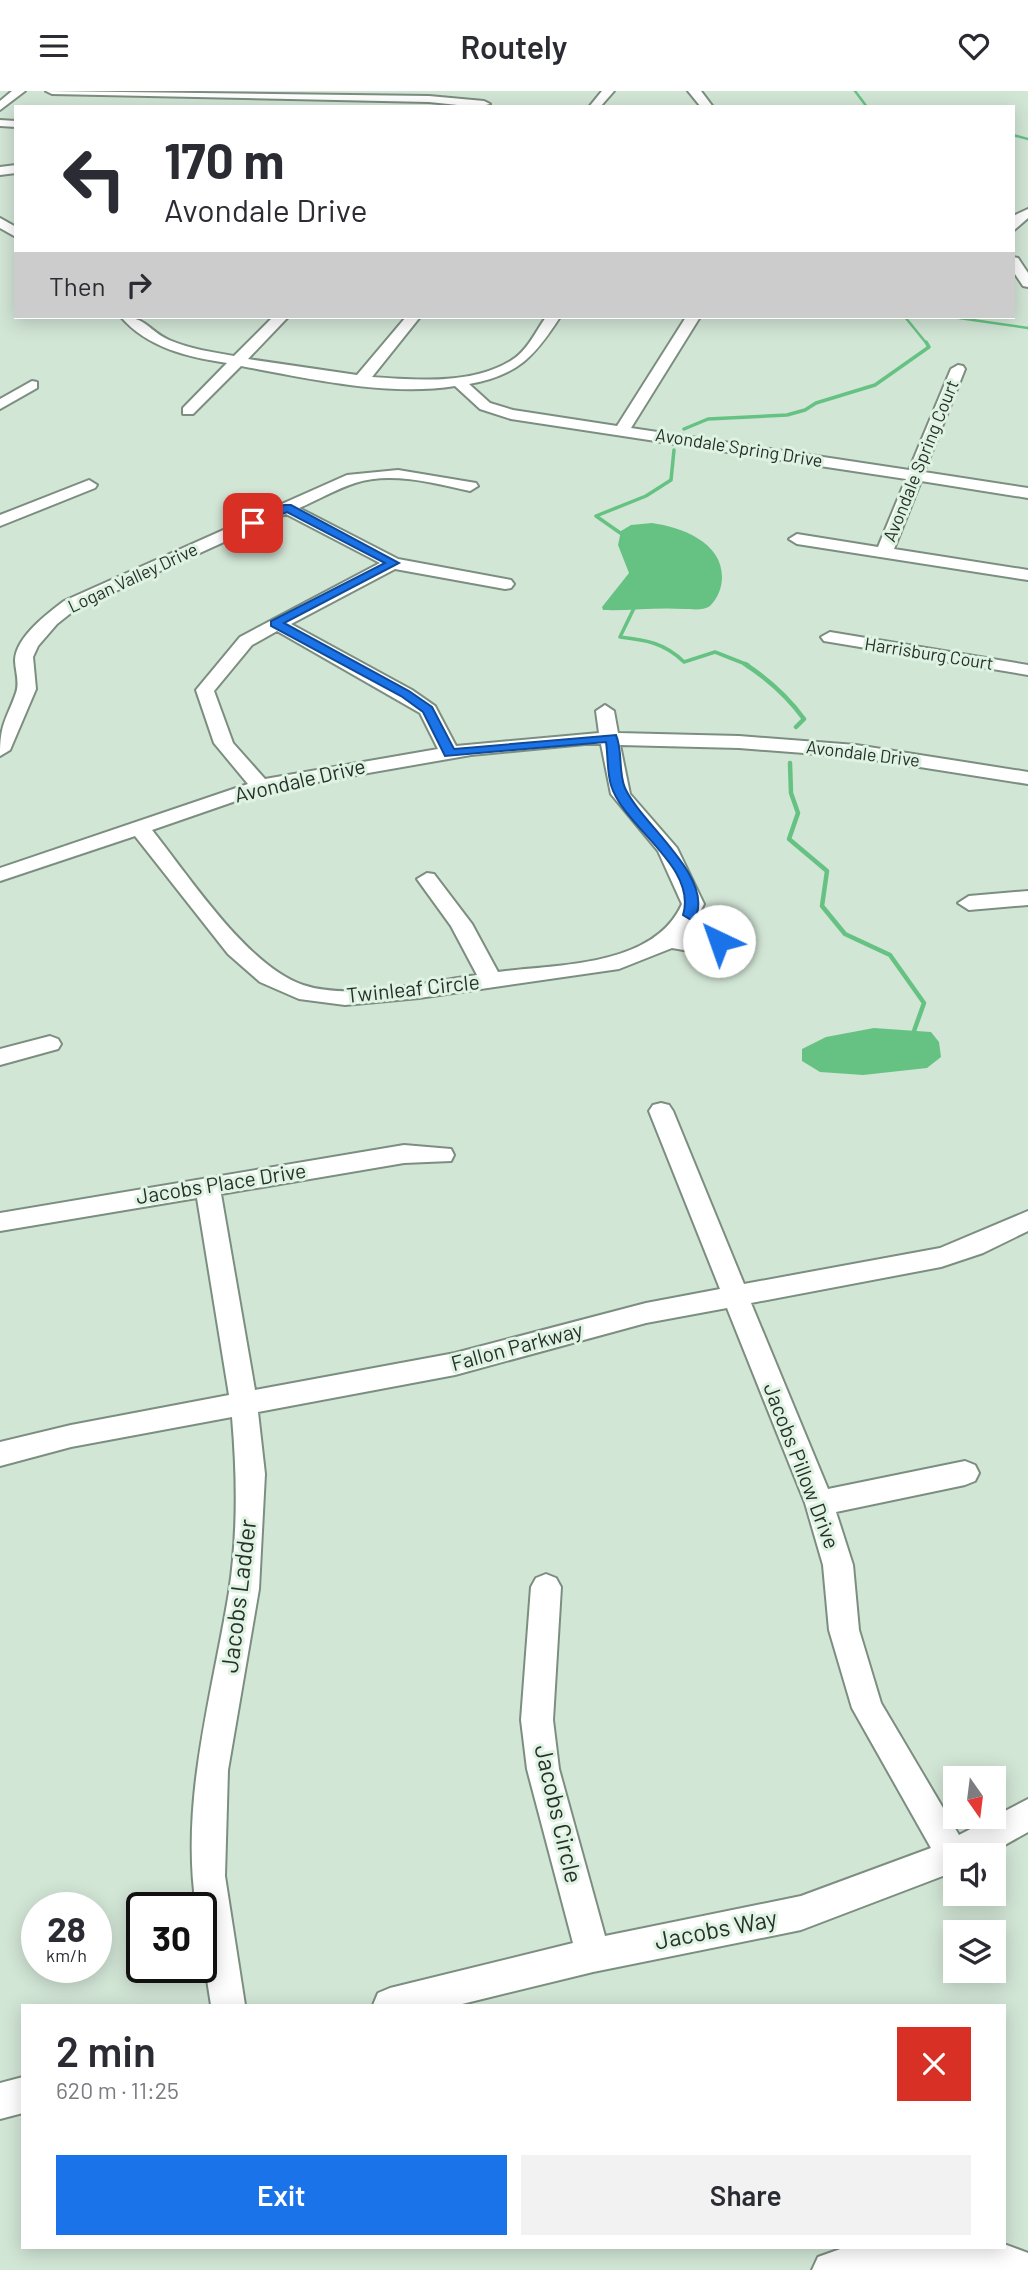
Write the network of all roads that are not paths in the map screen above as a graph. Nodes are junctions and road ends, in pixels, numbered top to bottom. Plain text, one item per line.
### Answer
1 (19, 91) edge
2 (52, 91) edge
3 (608, 91) edge
4 (694, 91) edge
5 (356, 99) edge
6 (484, 104) dead end
7 (596, 105) edge
8 (706, 105) edge
9 (0, 107) edge
10 (0, 220) edge
11 (14, 231) edge
12 (1015, 264) edge
13 (1028, 283) edge
14 (131, 319) edge
15 (279, 319) edge
16 (411, 319) edge
17 (551, 319) edge
18 (692, 319) edge
19 (239, 360) junction
20 (958, 369) dead end
21 (362, 379) junction
22 (460, 383) junction
23 (32, 385) dead end
24 (0, 405) edge
25 (188, 411) dead end
26 (622, 430) junction
27 (916, 476) junction
28 (89, 485) dead end
29 (470, 485) dead end
30 (1028, 492) edge
31 (287, 507) junction
32 (0, 521) edge
33 (797, 539) dead end
34 (884, 552) junction
35 (393, 563) junction
36 (1028, 575) edge
37 (505, 584) dead end
38 (275, 623) junction
39 (20, 627) dead end
40 (40, 630) junction
41 (830, 637) dead end
42 (1028, 670) edge
43 (605, 711) dead end
44 (612, 737) junction
45 (0, 750) edge
46 (450, 753) junction
47 (1028, 778) edge
48 (261, 786) junction
49 (138, 826) junction
50 (0, 875) edge
51 (427, 879) dead end
52 (1028, 898) edge
53 (969, 903) dead end
54 (690, 915) junction
55 (672, 941) junction
56 (491, 980) junction
57 (50, 1044) dead end
58 (0, 1057) edge
59 (661, 1111) dead end
60 (442, 1155) dead end
61 (207, 1186) junction
62 (1028, 1220) edge
63 (0, 1222) edge
64 (735, 1296) junction
65 (244, 1404) junction
66 (0, 1454) edge
67 (965, 1473) dead end
68 (819, 1503) junction
69 (546, 1587) dead end
70 (1028, 1815) edge
71 (945, 1843) edge
72 (977, 1843) edge
73 (943, 1860) edge
74 (593, 1955) junction
75 (228, 2004) edge
76 (394, 2004) edge
77 (21, 2096) edge
78 (0, 2101) edge
79 (831, 2270) edge
80 (1024, 2270) edge

1 - 9 street
2 - 5 street
3 - 7 street
4 - 8 street
5 - 6 street
10 - 11 street
12 - 13 street
14 - 19 street
15 - 19 street
16 - 21 street
17 - 22 street
18 - 26 street
19 - 21 street
19 - 25 street
20 - 27 street, Avondale Spring Court
21 - 22 street
22 - 26 street, Avondale Spring Drive
23 - 24 street
26 - 27 street, Avondale Spring Drive
27 - 30 street, Avondale Spring Drive
27 - 34 street, Avondale Spring Court
28 - 32 street
29 - 31 street, Logan Valley Drive
31 - 35 street
31 - 40 street, Logan Valley Drive
33 - 34 street
34 - 36 street
35 - 37 street
35 - 38 street
38 - 46 street
38 - 48 street
39 - 40 street
40 - 45 street, Logan Valley Drive
41 - 42 street, Harrisburg Court
43 - 44 street
44 - 46 street, Avondale Drive
44 - 47 street, Avondale Drive
44 - 54 street
46 - 48 street, Avondale Drive
48 - 49 street, Avondale Drive
49 - 50 street, Avondale Drive
49 - 56 street, Twinleaf Circle
51 - 56 street
52 - 53 street
54 - 55 street
54 - 55 street
55 - 56 street, Twinleaf Circle
57 - 58 street
59 - 64 street, Jacobs Pillow Drive
60 - 61 street, Jacobs Place Drive
61 - 63 street, Jacobs Place Drive
61 - 65 street, Jacobs Ladder
62 - 64 street, Fallon Parkway
64 - 65 street, Fallon Parkway
64 - 68 street, Jacobs Pillow Drive
65 - 66 street, Fallon Parkway
65 - 75 street, Jacobs Ladder
67 - 68 street
68 - 71 street, Jacobs Pillow Drive
69 - 74 street, Jacobs Circle
70 - 72 street, Jacobs Way
73 - 74 street, Jacobs Way
74 - 76 street, Jacobs Way
77 - 78 street
79 - 80 street

